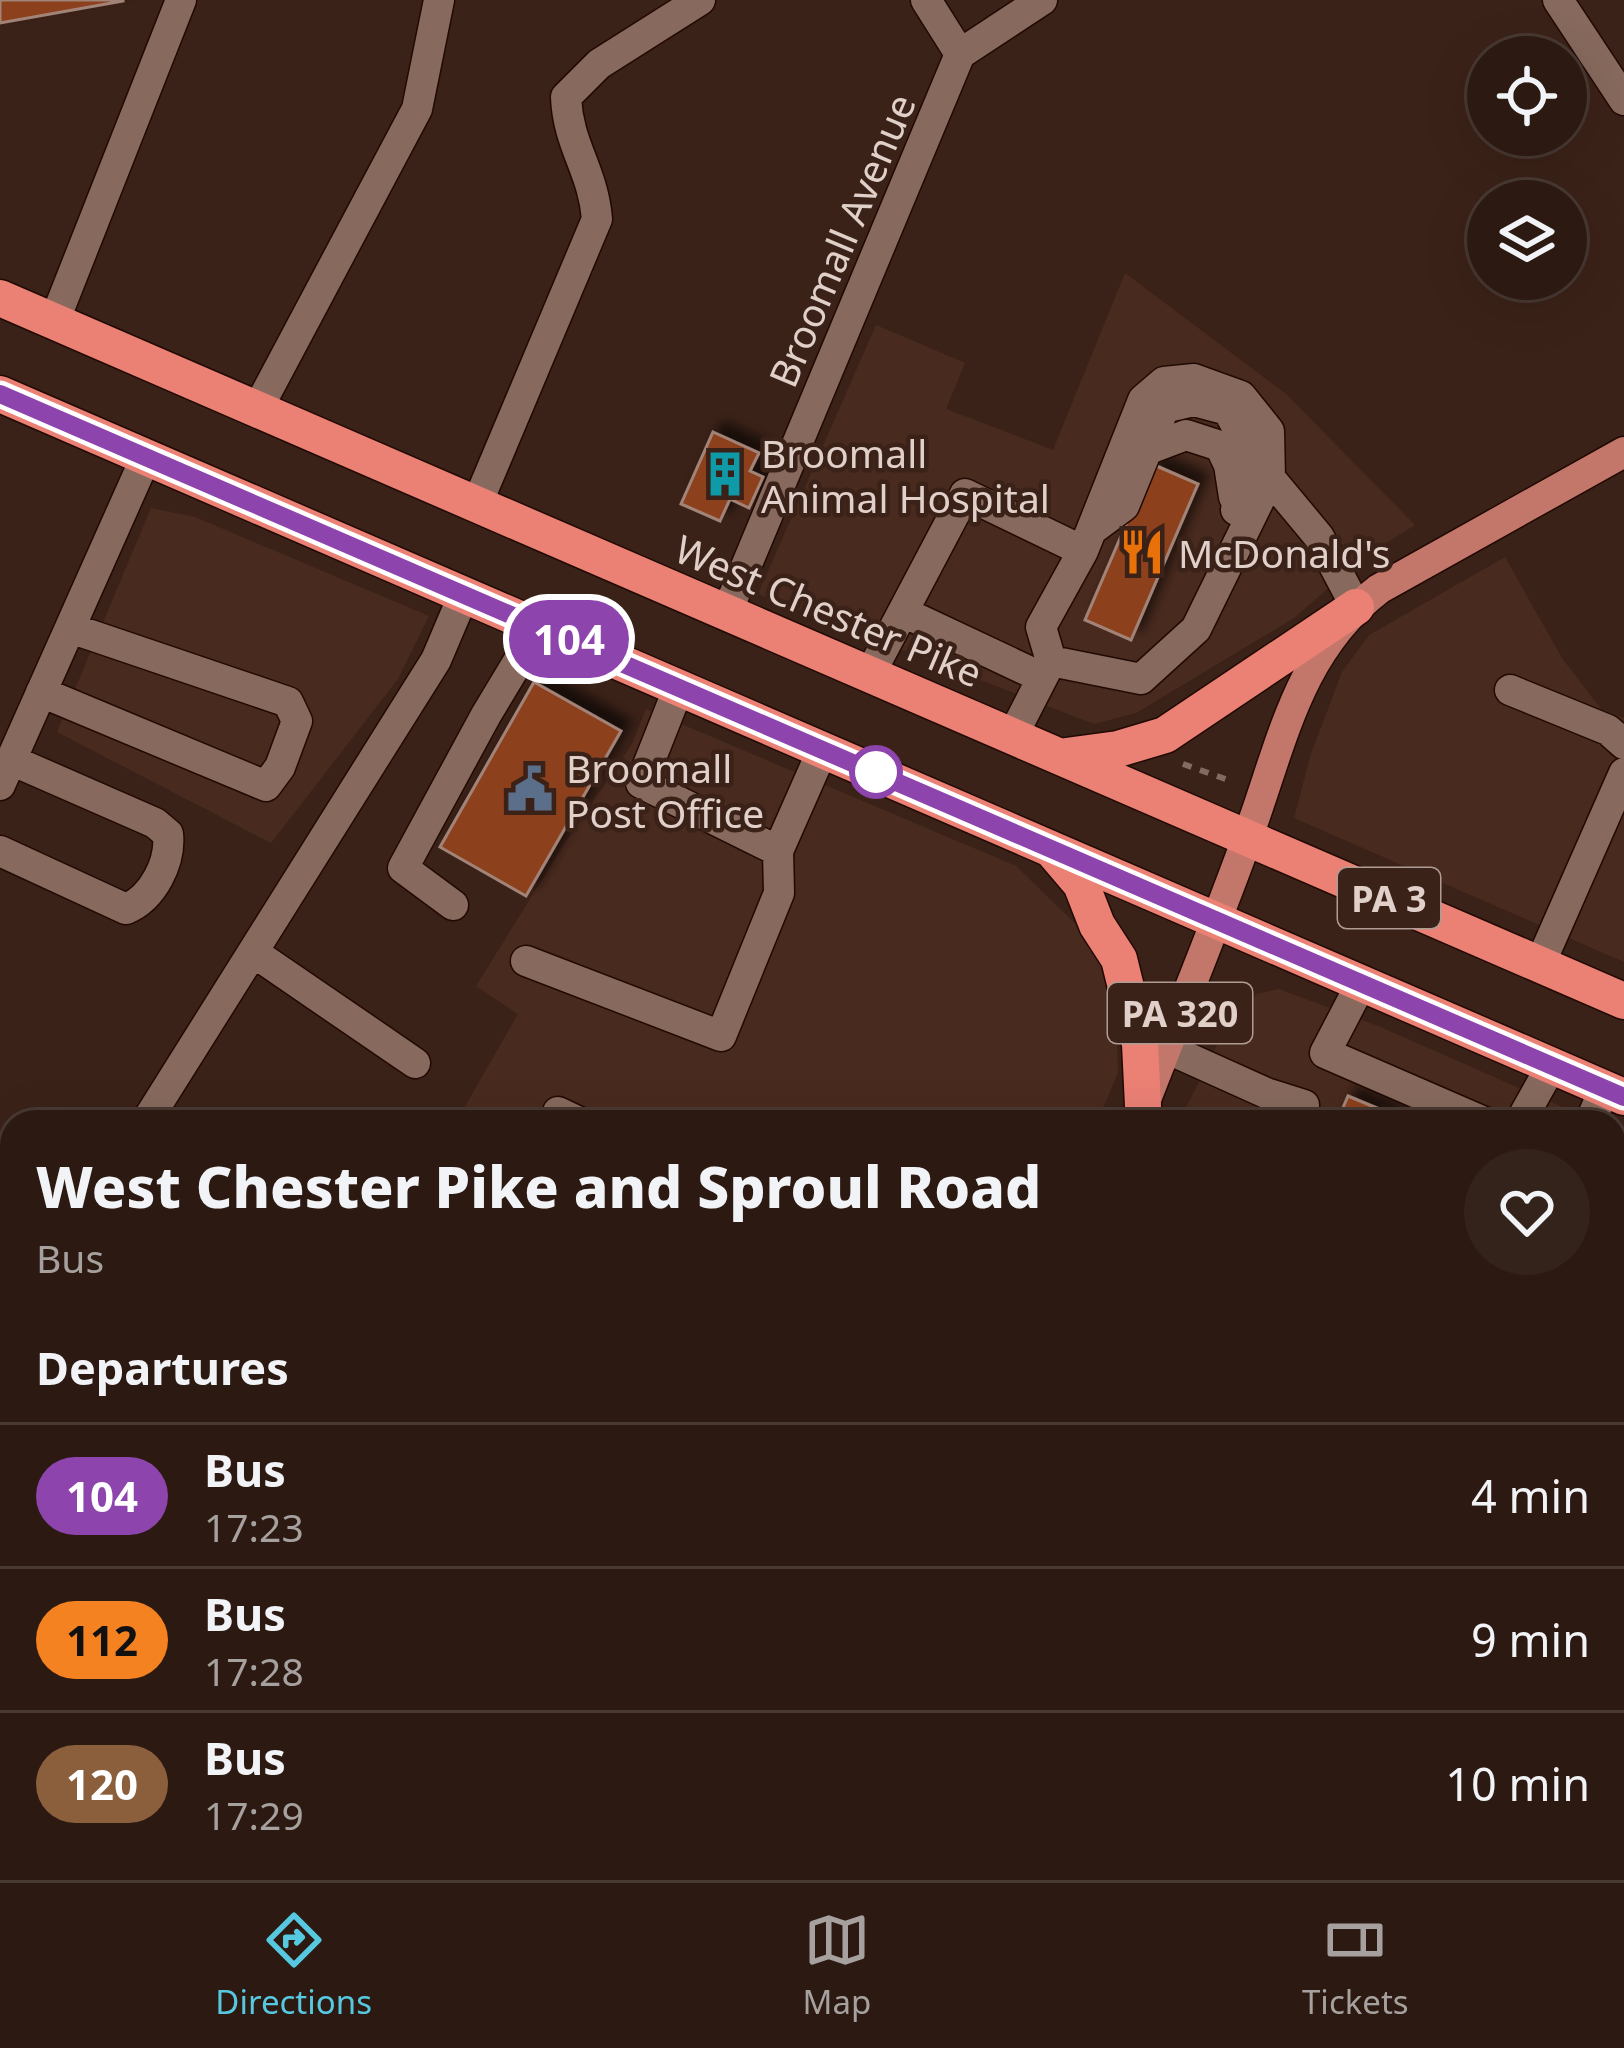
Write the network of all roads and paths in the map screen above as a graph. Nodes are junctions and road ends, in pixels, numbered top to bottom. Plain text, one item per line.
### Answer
1 (181, 0) edge
2 (439, 0) edge
3 (700, 0) edge
4 (926, 0) edge
5 (1042, 0) edge
6 (1558, 0) edge
7 (960, 54) junction
8 (1624, 100) edge
9 (0, 298) edge
10 (54, 322) junction
11 (0, 394) edge
12 (257, 410) junction
13 (1624, 452) edge
14 (146, 457) junction
15 (1270, 478) junction
16 (477, 504) junction
17 (1087, 541) junction
18 (1216, 589) junction
19 (464, 594) junction
20 (1356, 607) junction
21 (728, 612) junction
22 (903, 612) junction
23 (539, 627) junction
24 (70, 628) junction
25 (1047, 669) junction
26 (871, 674) junction
27 (680, 687) junction
28 (1510, 690) dead end
29 (41, 692) junction
30 (1012, 735) junction
31 (1624, 744) edge
32 (823, 749) junction
33 (1062, 757) junction
34 (1167, 759) dead end
35 (6, 773) edge
36 (1624, 773) edge
37 (1219, 777) junction
38 (1231, 781) dead end
39 (1216, 786) dead end
40 (1248, 837) junction
41 (1050, 847) junction
42 (0, 851) edge
43 (778, 851) junction
44 (453, 905) dead end
45 (1216, 919) junction
46 (253, 952) junction
47 (526, 961) dead end
48 (1540, 964) junction
49 (1362, 982) junction
50 (1624, 1000) edge
51 (1166, 1048) junction
52 (1325, 1052) junction
53 (416, 1063) dead end
54 (1552, 1065) junction
55 (1614, 1092) edge
56 (154, 1110) edge
57 (1140, 1110) edge
58 (1142, 1110) edge
59 (1294, 1110) edge
60 (1300, 1110) edge
61 (1457, 1110) edge
62 (1527, 1110) edge

1 - 10 street
2 - 12 street
3 - 16 street
4 - 7 street
5 - 7 street
6 - 8 street
7 - 21 street, Broomall Avenue
9 - 10 highway, West Chester Pike / PA 3
10 - 12 highway, West Chester Pike / PA 3
11 - 14 highway, PA 3
12 - 16 highway, West Chester Pike / PA 3
13 - 20 main road, PA 320
14 - 19 highway, PA 3
14 - 24 street
15 - 17 street
15 - 18 street
15 - 20 street
16 - 21 highway, West Chester Pike / PA 3
17 - 18 street
17 - 22 street
17 - 25 street
18 - 25 street
19 - 23 highway, PA 3
19 - 46 street
20 - 33 highway
20 - 40 main road, PA 320
21 - 26 highway, West Chester Pike / PA 3
22 - 25 street
22 - 26 street
23 - 27 highway, PA 3
23 - 44 street
24 - 29 street
24 - 29 street
25 - 30 street
26 - 30 highway, West Chester Pike / PA 3
27 - 32 highway, PA 3
27 - 43 street
28 - 31 street
29 - 35 street
30 - 33 highway, West Chester Pike / PA 3
32 - 41 highway, PA 3
32 - 43 street
33 - 40 highway, West Chester Pike / PA 3
34 - 37 path
35 - 42 street
36 - 48 street
37 - 38 path
37 - 39 path
40 - 45 main road, PA 320
40 - 48 highway, West Chester Pike / PA 3
41 - 45 highway, PA 3
41 - 57 highway
43 - 47 street
45 - 49 highway, PA 3
45 - 51 main road, PA 320
46 - 53 street
46 - 56 street
48 - 50 highway, West Chester Pike / PA 3
49 - 52 street
49 - 54 highway, PA 3
51 - 58 main road, PA 320
51 - 59 street
52 - 60 street
52 - 61 street
54 - 55 highway, PA 3
54 - 62 street

